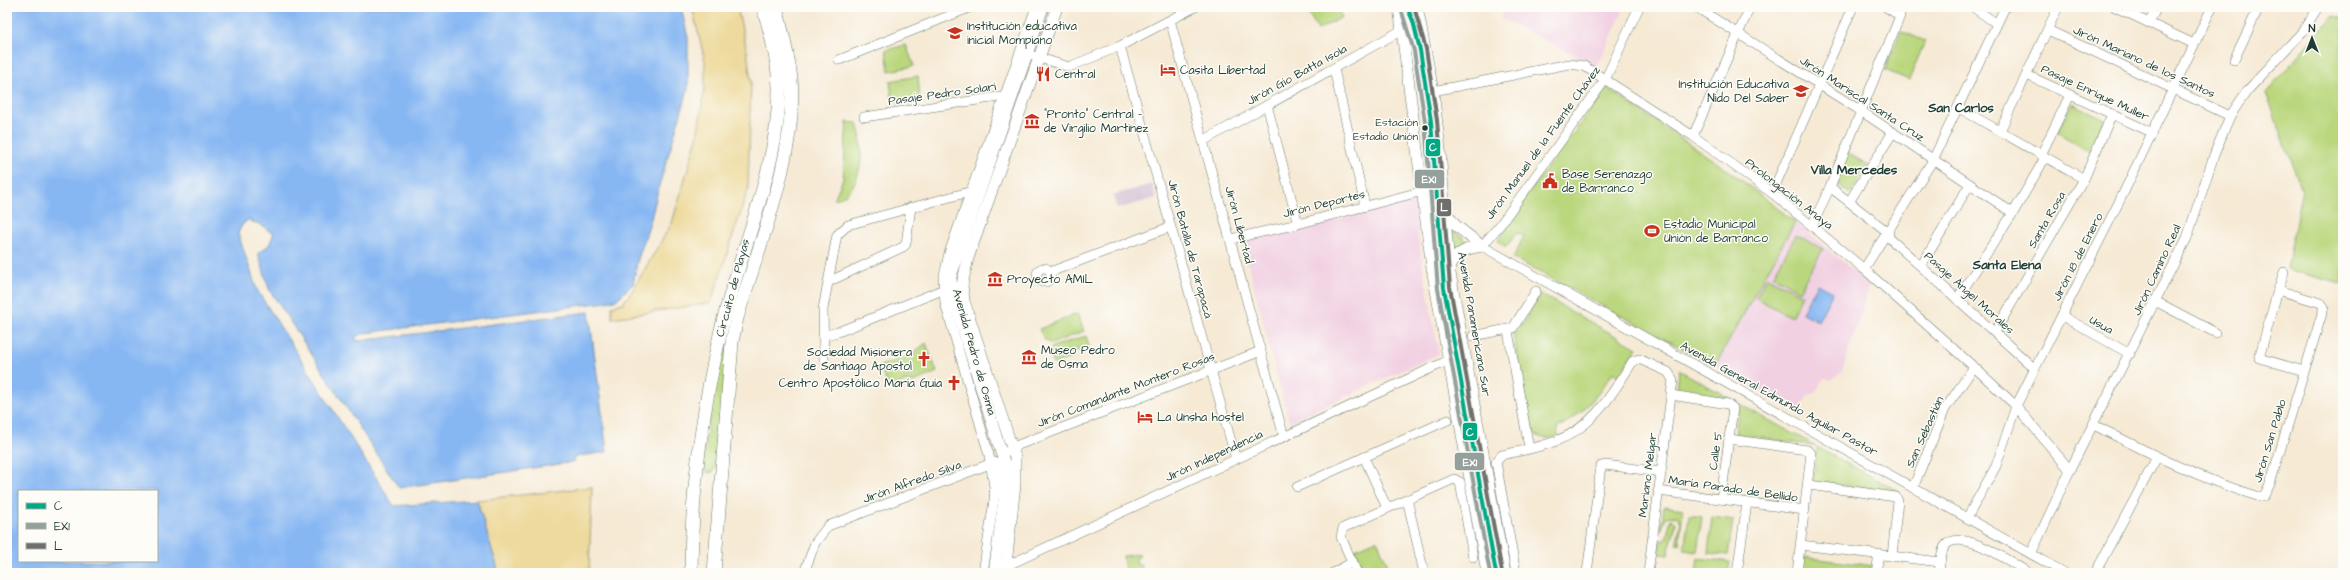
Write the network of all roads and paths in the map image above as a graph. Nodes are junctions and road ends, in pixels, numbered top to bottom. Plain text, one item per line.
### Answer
1 (763, 7) edge
2 (776, 7) edge
3 (971, 7) edge
4 (1036, 7) edge
5 (1044, 7) edge
6 (1057, 7) edge
7 (1195, 7) edge
8 (1399, 7) edge
9 (1417, 7) edge
10 (1639, 7) edge
11 (1696, 7) edge
12 (1750, 7) edge
13 (1853, 7) edge
14 (1886, 7) edge
15 (1973, 7) edge
16 (2005, 7) edge
17 (2058, 7) edge
18 (2115, 7) edge
19 (2157, 7) edge
20 (2212, 7) edge
21 (2259, 7) edge
22 (2318, 7) edge
23 (1170, 20) junction
24 (2149, 23) junction
25 (1997, 24) junction
26 (1402, 30) junction
27 (2048, 30) junction
28 (1738, 34) junction
29 (2194, 44) junction
30 (1120, 46) junction
31 (1027, 54) junction
32 (1039, 58) junction
33 (839, 60) dead end
34 (2234, 60) dead end
35 (1334, 69) junction
36 (2027, 75) junction
37 (1605, 80) junction
38 (1819, 84) junction
39 (2173, 89) junction
40 (1433, 91) junction
41 (2070, 95) junction
42 (1008, 98) junction
43 (1023, 104) junction
44 (1267, 105) junction
45 (1959, 108) junction
46 (1861, 111) junction
47 (2112, 114) junction
48 (2230, 116) junction
49 (864, 117) dead end
50 (2000, 131) junction
51 (1893, 132) junction
52 (2153, 133) junction
53 (1693, 136) junction
54 (1203, 141) junction
55 (2043, 156) junction
56 (1933, 160) junction
57 (2084, 179) junction
58 (1970, 184) junction
59 (1830, 187) junction
60 (976, 190) junction
61 (1423, 191) junction
62 (1772, 193) junction
63 (990, 195) junction
64 (1849, 202) junction
65 (1365, 206) junction
66 (911, 208) junction
67 (2013, 213) junction
68 (1298, 224) junction
69 (1450, 226) junction
70 (1812, 226) junction
71 (1170, 227) junction
72 (1888, 234) junction
73 (1231, 239) junction
74 (1429, 240) junction
75 (1482, 246) junction
76 (1922, 266) junction
77 (1449, 268) junction
78 (1864, 269) junction
79 (1050, 272) dead end
80 (2284, 272) dead end
81 (828, 282) junction
82 (962, 285) junction
83 (946, 288) junction
84 (2278, 290) junction
85 (1536, 291) dead end
86 (1957, 299) junction
87 (2157, 302) junction
88 (2062, 316) junction
89 (1508, 331) junction
90 (1995, 332) junction
91 (2216, 333) dead end
92 (824, 335) junction
93 (1473, 336) dead end
94 (1261, 351) junction
95 (2130, 354) junction
96 (824, 360) dead end
97 (1449, 360) junction
98 (1974, 367) junction
99 (2035, 369) junction
100 (1211, 370) junction
101 (2304, 371) junction
102 (1671, 395) junction
103 (2016, 406) junction
104 (1448, 420) dead end
105 (2094, 425) junction
106 (1284, 437) junction
107 (1729, 439) junction
108 (1013, 447) junction
109 (1529, 448) junction
110 (1003, 456) junction
111 (1364, 457) junction
112 (2158, 457) junction
113 (1236, 459) junction
114 (991, 465) junction
115 (2070, 470) junction
116 (1661, 472) junction
117 (1809, 485) junction
118 (1297, 487) dead end
119 (1913, 488) junction
120 (1658, 491) junction
121 (994, 493) junction
122 (1407, 499) junction
123 (1721, 499) junction
124 (1747, 502) junction
125 (1387, 508) junction
126 (1805, 510) junction
127 (1967, 518) junction
128 (1801, 545) junction
129 (1879, 554) junction
130 (2031, 554) junction
131 (1892, 556) junction
132 (1473, 557) dead end
133 (1353, 562) junction
134 (1940, 562) junction
135 (995, 571) edge
136 (691, 573) edge
137 (714, 573) edge
138 (804, 573) edge
139 (1333, 573) edge
140 (1358, 573) edge
141 (1424, 573) edge
142 (1487, 573) edge
143 (1505, 573) edge
144 (1516, 573) edge
145 (1587, 573) edge
146 (1648, 573) edge
147 (1737, 573) edge
148 (1797, 573) edge
149 (1876, 573) edge
150 (1939, 573) edge
151 (2029, 573) edge
152 (2064, 573) edge
153 (2095, 573) edge

1 - 136 highway, Circuito de Playas
2 - 137 highway, Circuito de Playas
3 - 33 street
4 - 42 street, Avenida Pedro de Osma
5 - 31 main road, Avenida Pedro de Osma
6 - 32 main road, Avenida Pedro de Osma
7 - 23 street
8 - 26 main road
9 - 40 main road, Avenida Panamericana Sur
10 - 37 street, Jirón Manuel de la Fuente Chávez
11 - 28 street, Jirón Mariscal Santa Cruz
12 - 28 street
13 - 38 street
14 - 46 street
15 - 25 street
16 - 25 street
17 - 27 street
18 - 24 street
19 - 24 street
20 - 29 street, Jirón 18 de Enero
21 - 34 street
22 - 48 street, Jirón Camino Real
23 - 30 street
23 - 54 street, Jirón Libertad
24 - 29 street
25 - 45 street
26 - 35 street, Jirón Gio Batta Isola
26 - 61 main road
27 - 36 street
27 - 39 street, Jirón Mariano de los Santos
28 - 38 street, Jirón Mariscal Santa Cruz
28 - 53 street
29 - 39 street, Jirón 18 de Enero
30 - 32 street
30 - 71 street, Jirón Batalla de Tarapacá
31 - 32 street
31 - 42 main road, Avenida Pedro de Osma
32 - 43 main road, Avenida Pedro de Osma
35 - 44 street, Jirón Gio Batta Isola
35 - 65 street
36 - 41 street, Pasaje Enrique Muller
36 - 50 street
37 - 40 street, Prolongación Anaya
37 - 53 street, Prolongación Anaya
37 - 75 street, Jirón Manuel de la Fuente Chávez
38 - 46 street, Jirón Mariscal Santa Cruz
38 - 62 street
39 - 48 street, Jirón Mariano de los Santos
39 - 52 street, Jirón 18 de Enero
40 - 69 main road, Avenida Panamericana Sur
41 - 47 street, Pasaje Enrique Muller
41 - 55 street
42 - 43 street, Pasaje Pedro Solari
42 - 49 street, Pasaje Pedro Solari
42 - 60 main road, Avenida Pedro de Osma
43 - 63 main road, Avenida Pedro de Osma
44 - 54 street, Jirón Gio Batta Isola
44 - 68 street
45 - 50 street
45 - 56 street
46 - 51 street, Jirón Mariscal Santa Cruz
46 - 59 street
47 - 52 street, Pasaje Enrique Muller
47 - 57 street, Santa Rosa
48 - 87 street, Jirón Camino Real
50 - 55 street
51 - 56 street, Jirón Mariscal Santa Cruz
51 - 64 street
52 - 88 street, Jirón 18 de Enero
53 - 62 street, Prolongación Anaya
54 - 73 street, Jirón Libertad
55 - 57 street
55 - 67 street
56 - 58 street, Jirón Mariscal Santa Cruz
56 - 72 street
57 - 90 street, Santa Rosa
58 - 67 street, Jirón Mariscal Santa Cruz
58 - 76 street
59 - 64 street, Pasaje Ángel Morales
59 - 70 street
60 - 63 street
60 - 66 street
60 - 83 main road, Avenida Pedro de Osma
61 - 65 street, Jirón Deportes
61 - 74 main road
62 - 70 street, Prolongación Anaya
63 - 82 main road, Avenida Pedro de Osma
64 - 72 street, Pasaje Ángel Morales
65 - 68 street, Jirón Deportes
66 - 81 street
66 - 81 street
67 - 86 street
68 - 73 street, Jirón Deportes
69 - 74 main road
69 - 75 main road
69 - 77 main road, Avenida Panamericana Sur
70 - 78 street, Prolongación Anaya
71 - 79 street
71 - 100 street, Jirón Batalla de Tarapacá
72 - 76 street, Pasaje Ángel Morales
72 - 78 street
73 - 94 street, Jirón Libertad
74 - 97 main road
75 - 77 main road
75 - 119 street, Avenida General Edmundo Aguilar Pastor
76 - 86 street, Pasaje Ángel Morales
77 - 143 main road, Avenida Panamericana Sur
78 - 98 street, Prolongación Anaya
80 - 84 street
81 - 92 street
82 - 83 street
82 - 108 main road, Avenida Pedro de Osma
83 - 92 street
83 - 110 main road, Avenida Pedro de Osma
83 - 114 street, Avenida Pedro de Osma
84 - 101 street, Jirón San Pablo
84 - 101 street
85 - 89 street
86 - 90 street, Pasaje Ángel Morales
87 - 91 street
87 - 95 street, Jirón Camino Real
88 - 95 street, Usua
88 - 99 street, Jirón 18 de Enero
89 - 93 street
89 - 109 street
90 - 99 street, Pasaje Ángel Morales
92 - 96 street
94 - 100 street, Jirón Comandante Montero Rosas
94 - 106 street, Jirón Libertad
95 - 105 street, Jirón Camino Real
97 - 106 street, Jirón Independencia
97 - 142 main road
98 - 103 street, Prolongación Anaya
98 - 119 street, San Sebastián
99 - 103 street, Jirón 18 de Enero
100 - 108 street, Jirón Comandante Montero Rosas
100 - 113 street, Jirón Batalla de Tarapacá
101 - 112 street, Jirón San Pablo
102 - 107 street, Calle 5
102 - 109 street, Mariano Melgar
102 - 116 street, Mariano Melgar
103 - 115 street, Prolongación Anaya
103 - 127 street, Jirón 18 de Enero
104 - 111 street
105 - 112 street, Jirón San Pablo
105 - 115 street, Jirón Camino Real
106 - 113 street, Jirón Independencia
107 - 117 street
107 - 123 street, Calle 5
108 - 110 street, Jirón Comandante Montero Rosas
108 - 135 main road, Avenida Pedro de Osma
109 - 144 street
110 - 114 street, Jirón Alfredo Silva
110 - 121 main road
110 - 135 main road, Avenida Pedro de Osma
111 - 118 street
111 - 125 street
112 - 153 street
113 - 135 street, Jirón Independencia
114 - 121 street, Avenida Pedro de Osma
114 - 138 street, Jirón Alfredo Silva
115 - 130 street, Jirón Camino Real
116 - 120 street, Mariano Melgar
116 - 145 street
117 - 126 street
117 - 131 street
119 - 127 street, Avenida General Edmundo Aguilar Pastor
120 - 123 street, María Parado de Bellido
120 - 146 street, Mariano Melgar
121 - 135 street, Avenida Pedro de Osma
122 - 125 street
122 - 132 street
122 - 141 street
123 - 124 street, María Parado de Bellido
124 - 126 street, María Parado de Bellido
124 - 147 street
125 - 133 street
126 - 128 street
127 - 130 street, Avenida General Edmundo Aguilar Pastor
128 - 129 street
128 - 148 street
129 - 131 street
129 - 149 street
130 - 152 street, Avenida General Edmundo Aguilar Pastor
131 - 134 street
133 - 139 street
133 - 140 street
134 - 150 street
134 - 151 street

